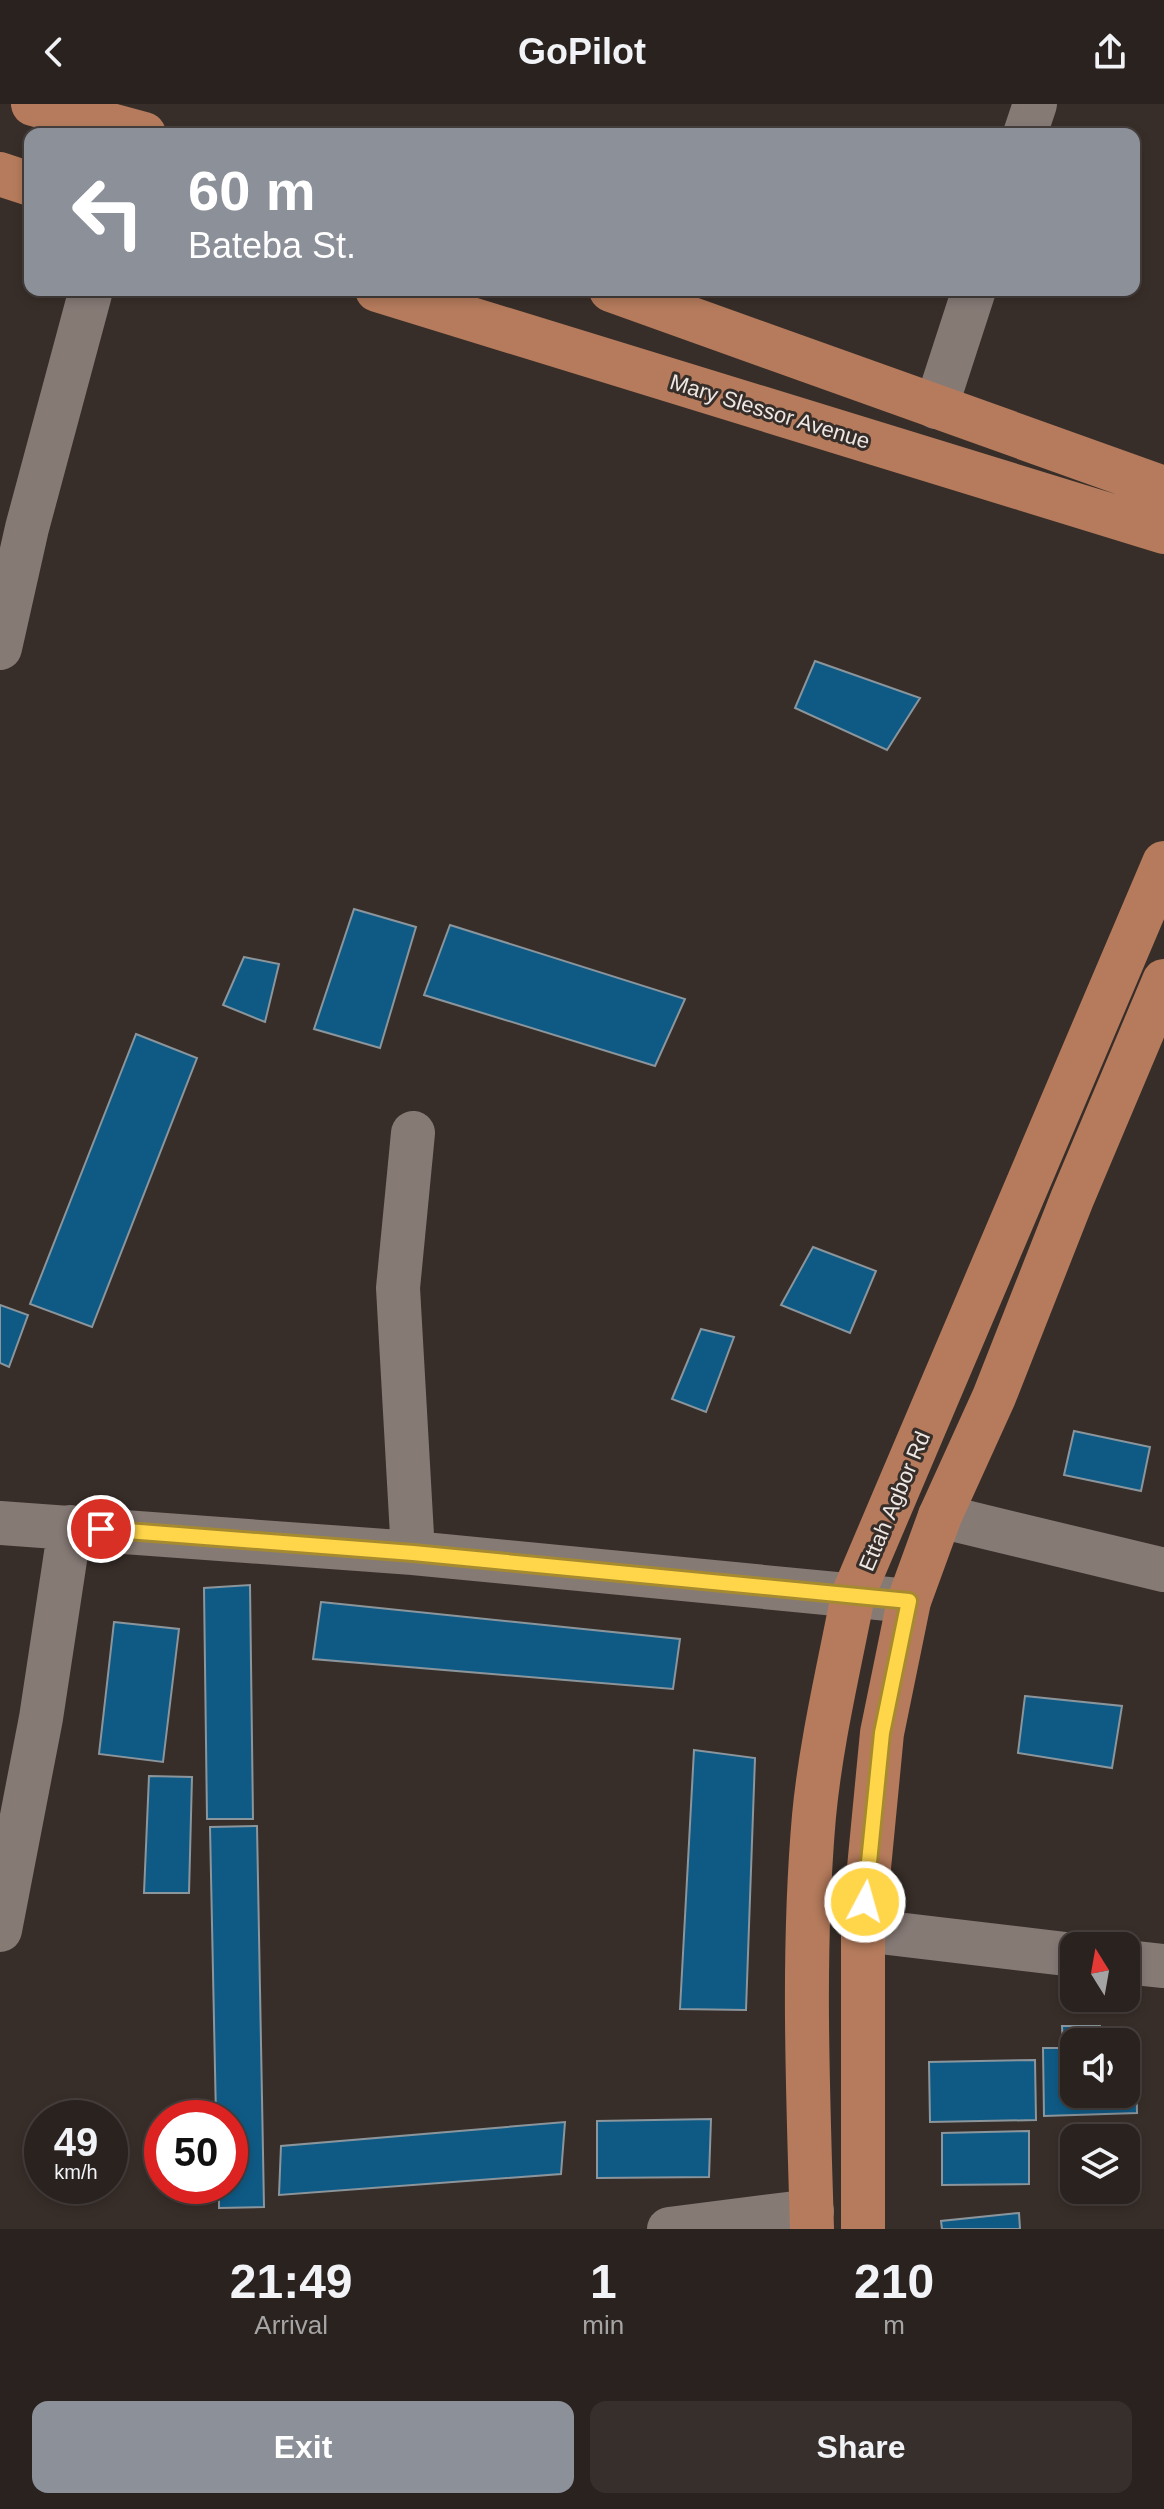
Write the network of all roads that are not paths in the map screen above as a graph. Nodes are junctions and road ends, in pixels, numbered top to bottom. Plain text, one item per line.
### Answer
1 (33, 104) edge
2 (1035, 104) edge
3 (122, 128) edge
4 (1027, 128) edge
5 (0, 174) edge
6 (24, 182) edge
7 (89, 296) edge
8 (397, 296) edge
9 (628, 296) edge
10 (972, 296) edge
11 (936, 407) junction
12 (1164, 488) edge
13 (1164, 532) edge
14 (0, 648) edge
15 (1164, 863) edge
16 (1164, 981) edge
17 (413, 1133) dead end
18 (940, 1516) junction
19 (0, 1523) edge
20 (70, 1527) junction
21 (413, 1553) junction
22 (1164, 1570) edge
23 (853, 1595) junction
24 (909, 1601) junction
25 (0, 1930) edge
26 (863, 1930) junction
27 (1060, 1953) edge
28 (1140, 1963) edge
29 (1164, 1966) edge
30 (812, 2220) edge
31 (669, 2229) edge
32 (863, 2229) edge

1 - 3 main road
2 - 4 street
5 - 6 main road
7 - 14 street
8 - 13 main road, Mary Slessor Avenue
9 - 11 main road
10 - 11 street
11 - 12 main road
15 - 23 main road, Ettah Agbor Rd
16 - 18 main road
17 - 21 street
18 - 22 street
18 - 24 main road
19 - 20 street
20 - 21 street
20 - 25 street
21 - 23 street
23 - 24 street
23 - 30 main road, Ettah Agbor Rd
24 - 26 main road
26 - 27 street
26 - 32 main road
28 - 29 street
30 - 31 street

